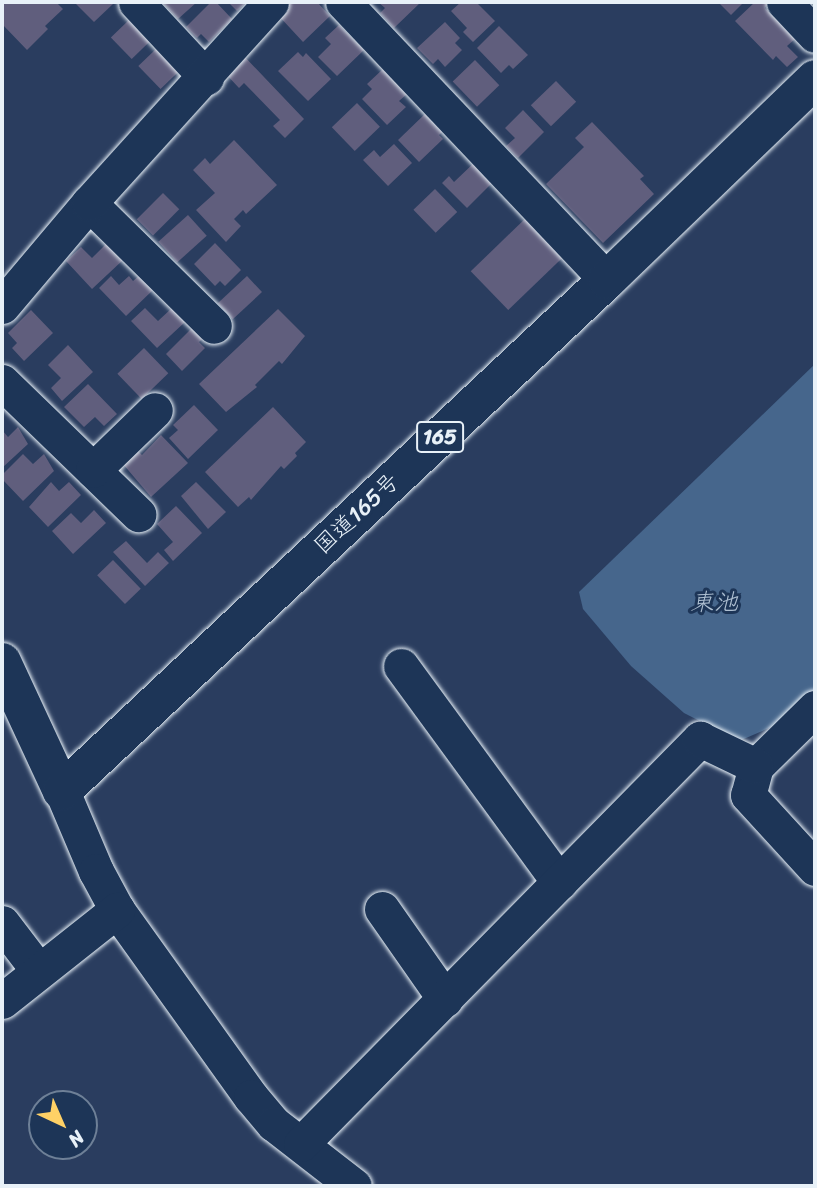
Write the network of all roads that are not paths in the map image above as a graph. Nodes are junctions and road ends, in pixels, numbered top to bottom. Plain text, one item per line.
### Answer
1 (136, 2) edge
2 (271, 2) edge
3 (343, 2) edge
4 (784, 2) edge
5 (815, 36) edge
6 (206, 77) junction
7 (815, 79) edge
8 (89, 203) junction
9 (607, 280) junction
10 (2, 306) edge
11 (214, 326) dead end
12 (2, 382) edge
13 (155, 410) dead end
14 (93, 470) junction
15 (138, 514) dead end
16 (2, 662) edge
17 (401, 666) dead end
18 (815, 708) edge
19 (756, 766) junction
20 (62, 791) junction
21 (815, 868) edge
22 (559, 882) junction
23 (117, 909) junction
24 (382, 909) dead end
25 (2, 923) edge
26 (38, 970) junction
27 (445, 999) junction
28 (2, 1001) edge
29 (301, 1144) junction
30 (354, 1186) edge

1 - 6 street
2 - 6 street
3 - 9 street
4 - 5 street
6 - 8 street
7 - 9 highway, 国道165号 / 165
8 - 10 street
8 - 11 street
9 - 20 highway, 国道165号 / 165
12 - 14 street
13 - 14 street
14 - 15 street
16 - 20 highway
17 - 22 street
18 - 19 street
19 - 21 street
19 - 22 street
20 - 23 street
22 - 27 street
23 - 26 street
23 - 29 street
24 - 27 street
25 - 26 street
26 - 28 street
27 - 29 street
29 - 30 street

